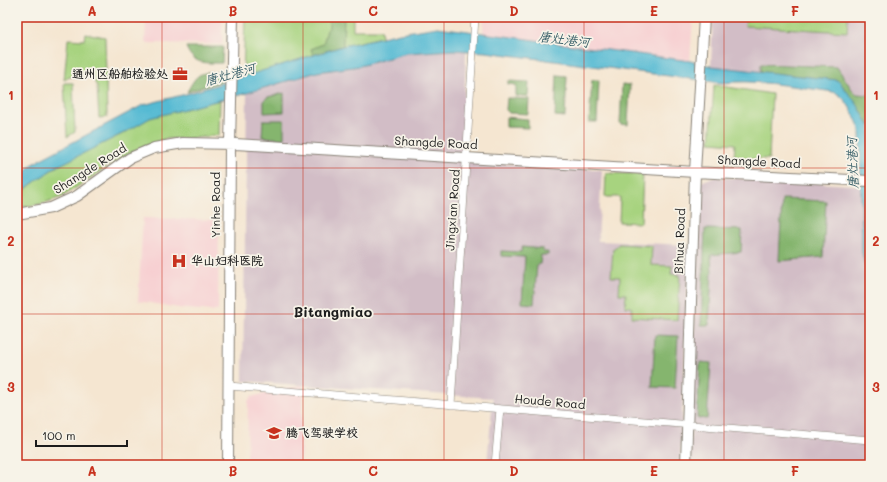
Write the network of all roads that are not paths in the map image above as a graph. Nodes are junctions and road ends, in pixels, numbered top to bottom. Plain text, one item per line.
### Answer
1 (233, 17) edge
2 (239, 17) edge
3 (475, 17) edge
4 (704, 17) edge
5 (234, 77) junction
6 (232, 144) junction
7 (467, 158) junction
8 (695, 172) junction
9 (870, 181) edge
10 (17, 214) edge
11 (231, 386) junction
12 (451, 405) junction
13 (500, 409) junction
14 (687, 425) junction
15 (870, 440) edge
16 (228, 465) edge
17 (233, 465) edge
18 (495, 465) edge
19 (686, 465) edge

1 - 5 street, Yinhe Road
2 - 5 street, Yinhe Road
3 - 7 street, Jingxian Road
4 - 8 street, Bihua Road
5 - 6 street, Yinhe Road
6 - 7 street, Shangde Road
6 - 10 street, Shangde Road
6 - 11 street, Yinhe Road
7 - 8 street, Shangde Road
7 - 12 street, Jingxian Road
8 - 9 street, Shangde Road
8 - 14 street, Bihua Road
11 - 12 street, Houde Road
11 - 16 street, Yinhe Road
11 - 17 street, Yinhe Road
12 - 13 street, Houde Road
13 - 14 street, Houde Road
13 - 18 street
14 - 15 street, Houde Road
14 - 19 street, Bihua Road

